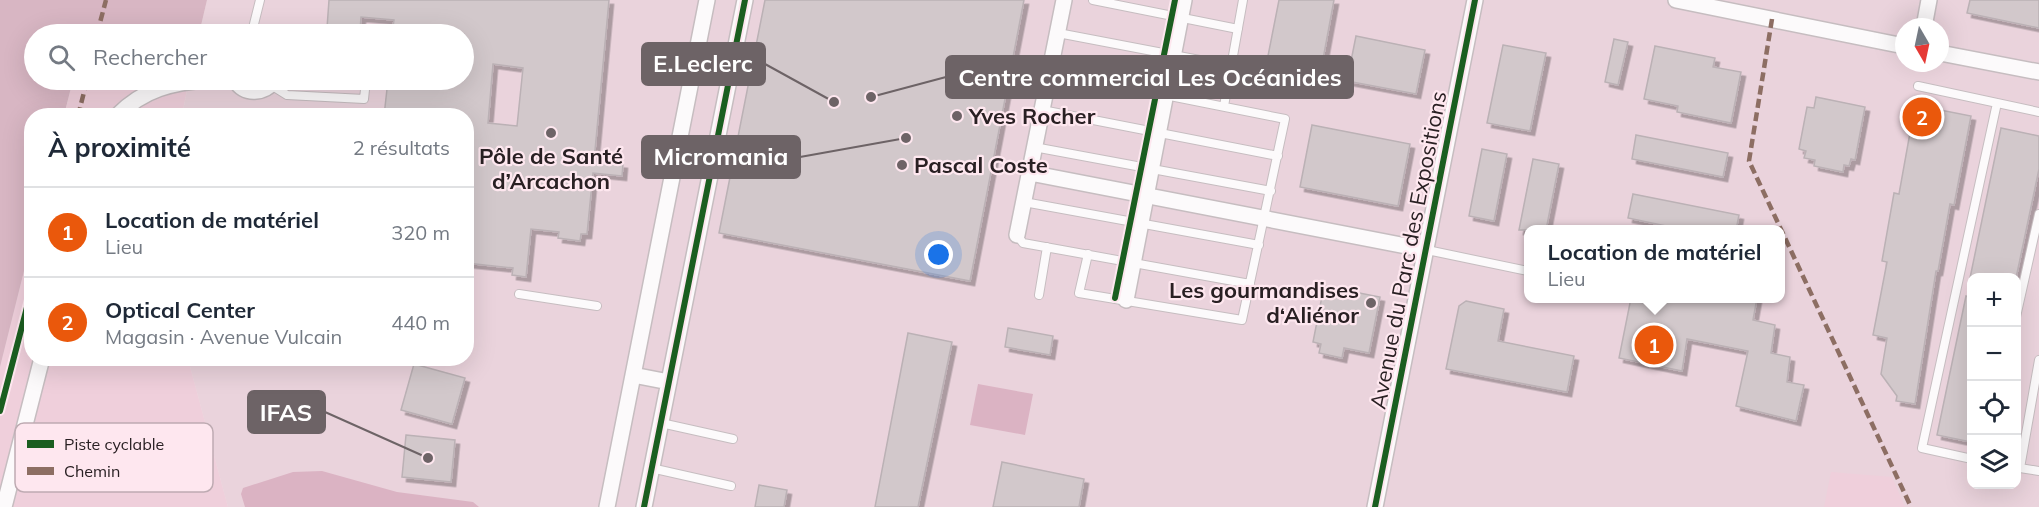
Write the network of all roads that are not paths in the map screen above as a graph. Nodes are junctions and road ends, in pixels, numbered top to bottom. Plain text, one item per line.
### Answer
1 (260, 0) edge
2 (707, 0) edge
3 (745, 0) edge
4 (1064, 0) edge
5 (1092, 0) edge
6 (1184, 0) edge
7 (1243, 0) edge
8 (1475, 0) edge
9 (1676, 0) edge
10 (1929, 0) edge
11 (1181, 17) junction
12 (1926, 18) edge
13 (254, 24) edge
14 (1238, 29) junction
15 (1058, 33) junction
16 (1895, 44) edge
17 (1173, 55) junction
18 (1949, 55) edge
19 (1231, 66) junction
20 (1050, 72) junction
21 (2039, 72) edge
22 (1918, 86) dead end
23 (154, 90) edge
24 (249, 90) edge
25 (265, 90) edge
26 (282, 90) edge
27 (365, 90) edge
28 (1166, 94) junction
29 (1997, 103) junction
30 (1224, 106) junction
31 (126, 108) edge
32 (1042, 110) junction
33 (2039, 112) edge
34 (1159, 133) junction
35 (1034, 147) junction
36 (1278, 156) junction
37 (1150, 168) junction
38 (1030, 173) junction
39 (1271, 191) junction
40 (1146, 195) junction
41 (1024, 202) junction
42 (2039, 214) edge
43 (1264, 220) junction
44 (1140, 223) junction
45 (1017, 235) joint
46 (1259, 245) junction
47 (1047, 247) junction
48 (1427, 250) junction
49 (1088, 254) junction
50 (1132, 263) junction
51 (1524, 270) edge
52 (1250, 284) junction
53 (519, 294) dead end
54 (2021, 294) edge
55 (1040, 295) dead end
56 (1126, 300) junction
57 (597, 306) dead end
58 (2039, 360) edge
59 (40, 366) edge
60 (633, 375) junction
61 (669, 382) junction
62 (25, 423) edge
63 (661, 423) junction
64 (733, 439) dead end
65 (1967, 458) edge
66 (15, 464) edge
67 (651, 468) junction
68 (2039, 471) edge
69 (731, 486) dead end
70 (4, 507) edge
71 (607, 507) edge
72 (644, 507) edge
73 (1375, 507) edge

1 - 13 lane
2 - 60 street
3 - 61 street
4 - 15 street
5 - 11 lane
6 - 11 street
7 - 14 lane
8 - 48 street, Avenue du Parc des Expositions
9 - 16 street
10 - 12 street
11 - 14 lane
11 - 17 street
14 - 19 lane
15 - 17 lane
15 - 20 street
17 - 19 lane
17 - 28 street
18 - 21 street
19 - 30 lane
20 - 28 lane
20 - 32 street
22 - 29 lane
23 - 31 street
24 - 25 street
26 - 27 lane
28 - 30 lane
28 - 34 street
29 - 33 lane
29 - 65 lane
30 - 36 lane
32 - 34 lane
32 - 35 street
34 - 36 lane
34 - 37 street
35 - 37 lane
35 - 38 street
36 - 39 lane
37 - 39 lane
37 - 40 street
38 - 40 street
38 - 41 street
39 - 43 lane
40 - 43 street
40 - 44 street
41 - 44 lane
41 - 45 street
42 - 54 lane
43 - 46 lane
43 - 48 street
44 - 46 lane
44 - 50 street
45 - 47 lane
46 - 52 lane
47 - 49 lane
47 - 55 lane
48 - 51 lane
48 - 73 street, Avenue du Parc des Expositions
49 - 50 lane
49 - 56 lane
50 - 52 lane
50 - 56 street
52 - 56 lane
53 - 57 lane
58 - 68 lane
59 - 62 street
60 - 61 street
60 - 71 street
61 - 63 street
63 - 64 lane
63 - 67 street
66 - 70 street
67 - 69 lane
67 - 72 street

